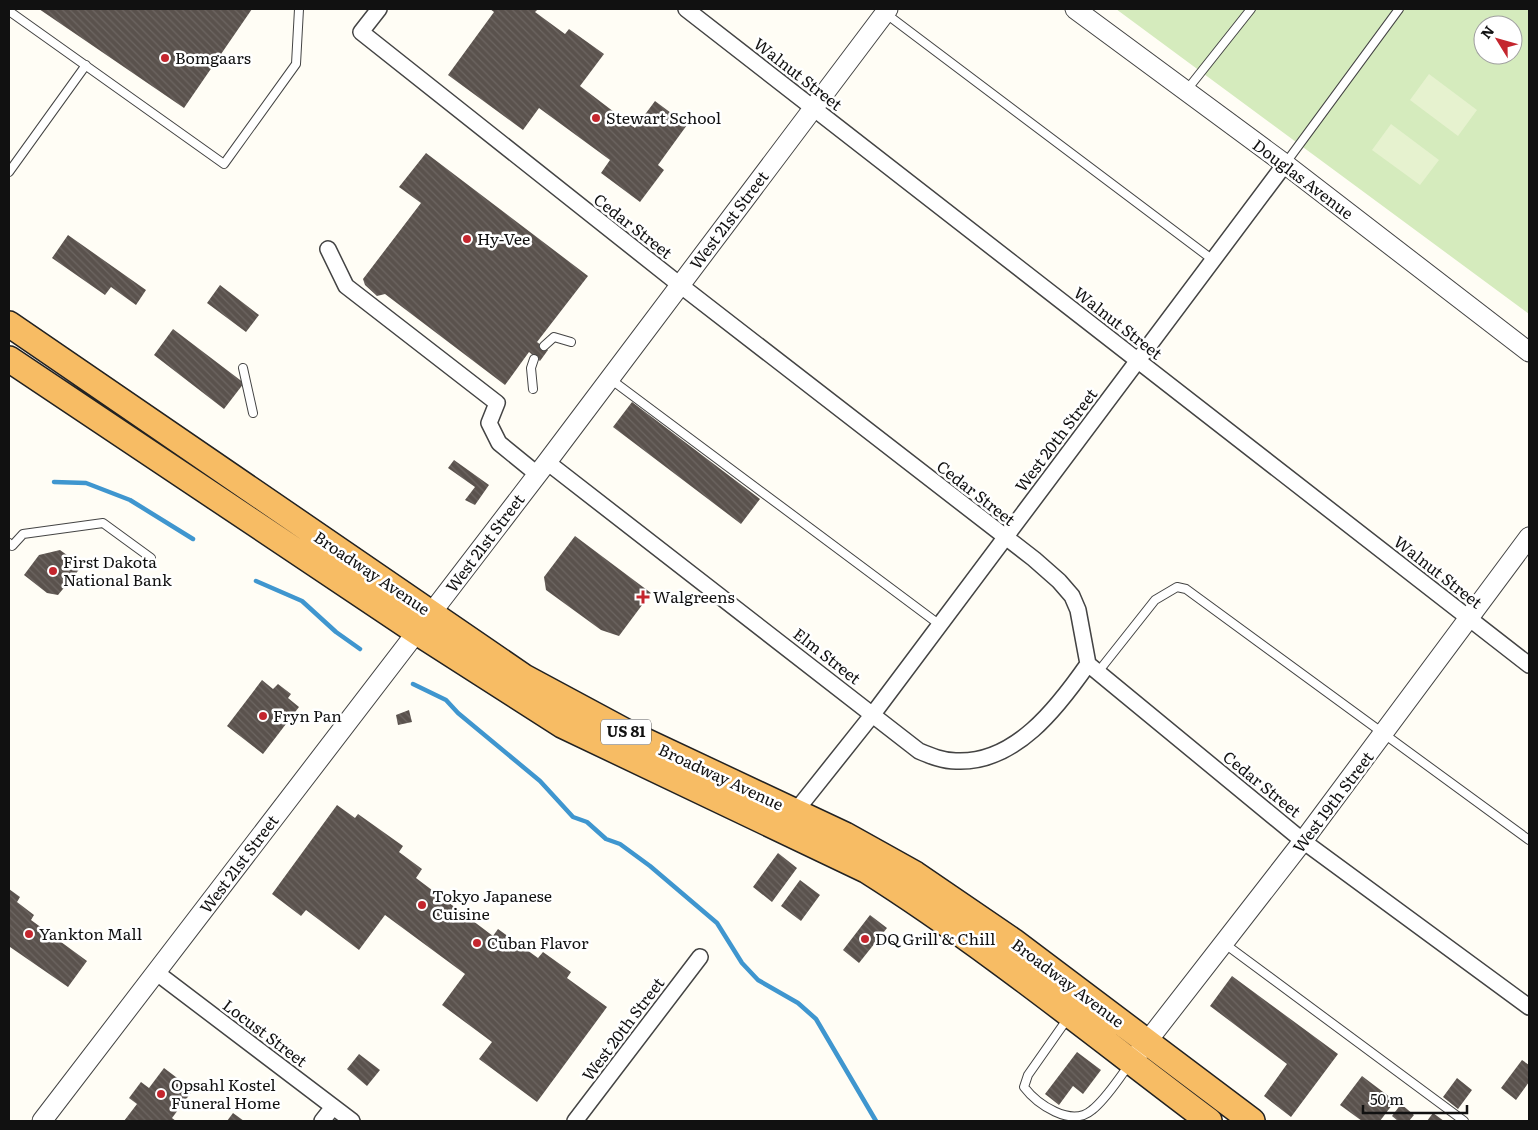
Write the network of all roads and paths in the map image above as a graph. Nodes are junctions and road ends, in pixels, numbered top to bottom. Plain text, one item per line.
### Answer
1 (299, 9) edge
2 (379, 9) edge
3 (686, 9) edge
4 (1075, 9) edge
5 (1251, 9) edge
6 (1399, 9) edge
7 (9, 10) edge
8 (884, 10) edge
9 (86, 65) junction
10 (1186, 91) junction
11 (813, 108) junction
12 (1285, 164) junction
13 (9, 172) edge
14 (328, 250) dead end
15 (1213, 260) junction
16 (680, 285) junction
17 (9, 324) edge
18 (571, 342) dead end
19 (544, 346) dead end
20 (1529, 352) edge
21 (9, 359) edge
22 (534, 359) dead end
23 (1138, 360) junction
24 (244, 368) dead end
25 (609, 378) junction
26 (533, 389) dead end
27 (253, 413) dead end
28 (542, 468) junction
29 (1529, 537) edge
30 (1005, 538) junction
31 (9, 543) edge
32 (151, 558) dead end
33 (1469, 618) junction
34 (424, 623) junction
35 (940, 625) junction
36 (1529, 665) edge
37 (1093, 668) junction
38 (873, 714) junction
39 (1383, 734) junction
40 (788, 820) junction
41 (1529, 840) edge
42 (1303, 841) junction
43 (1225, 944) junction
44 (700, 957) dead end
45 (156, 973) junction
46 (1077, 1005) junction
47 (1529, 1007) edge
48 (1147, 1041) junction
49 (1131, 1063) junction
50 (333, 1107) junction
51 (42, 1121) edge
52 (322, 1121) edge
53 (352, 1121) edge
54 (574, 1121) edge
55 (1209, 1121) edge
56 (1252, 1121) edge
57 (1464, 1121) edge

1 - 9 lane
2 - 16 street, Cedar Street
3 - 11 street, Walnut Street
4 - 10 street, Douglas Avenue
5 - 10 lane
6 - 12 lane
7 - 9 lane
8 - 11 street, West 21st Street
8 - 15 lane
9 - 13 lane
10 - 12 street, Douglas Avenue
11 - 16 street, West 21st Street
11 - 23 street, Walnut Street
12 - 15 street, West 20th Street
12 - 20 street, Douglas Avenue
14 - 28 street, Elm Street
15 - 23 street, West 20th Street
16 - 25 street, West 21st Street
16 - 30 street, Cedar Street
17 - 34 highway, Broadway Avenue / US 81
18 - 19 lane
21 - 34 highway, Broadway Avenue / US 81
22 - 26 lane
23 - 30 street, West 20th Street
23 - 33 street, Walnut Street
24 - 27 lane
25 - 28 street, West 21st Street
25 - 35 lane
28 - 34 street, West 21st Street
28 - 38 street, Elm Street
29 - 33 street, West 19th Street
30 - 35 street, West 20th Street
30 - 37 street, Cedar Street
31 - 32 lane
33 - 36 street, Walnut Street
33 - 39 street, West 19th Street
34 - 40 highway, Broadway Avenue / US 81
34 - 45 street, West 21st Street
35 - 38 street, West 20th Street
37 - 38 street, Elm Street
37 - 39 lane
37 - 42 street, Cedar Street
38 - 40 street, West 20th Street
39 - 41 lane
39 - 42 street, West 19th Street
40 - 46 highway, Broadway Avenue / US 81
42 - 43 street, West 19th Street
42 - 47 street, Cedar Street
43 - 48 street, West 19th Street
43 - 57 lane
44 - 54 street, West 20th Street
45 - 50 street, Locust Street
45 - 51 street, West 21st Street
46 - 48 highway, Broadway Avenue / US 81
46 - 49 highway, Broadway Avenue / US 81
46 - 49 lane
48 - 49 street, West 19th Street
48 - 56 highway, Broadway Avenue / US 81
49 - 55 highway, Broadway Avenue / US 81
50 - 52 street
50 - 53 street, Locust Street

